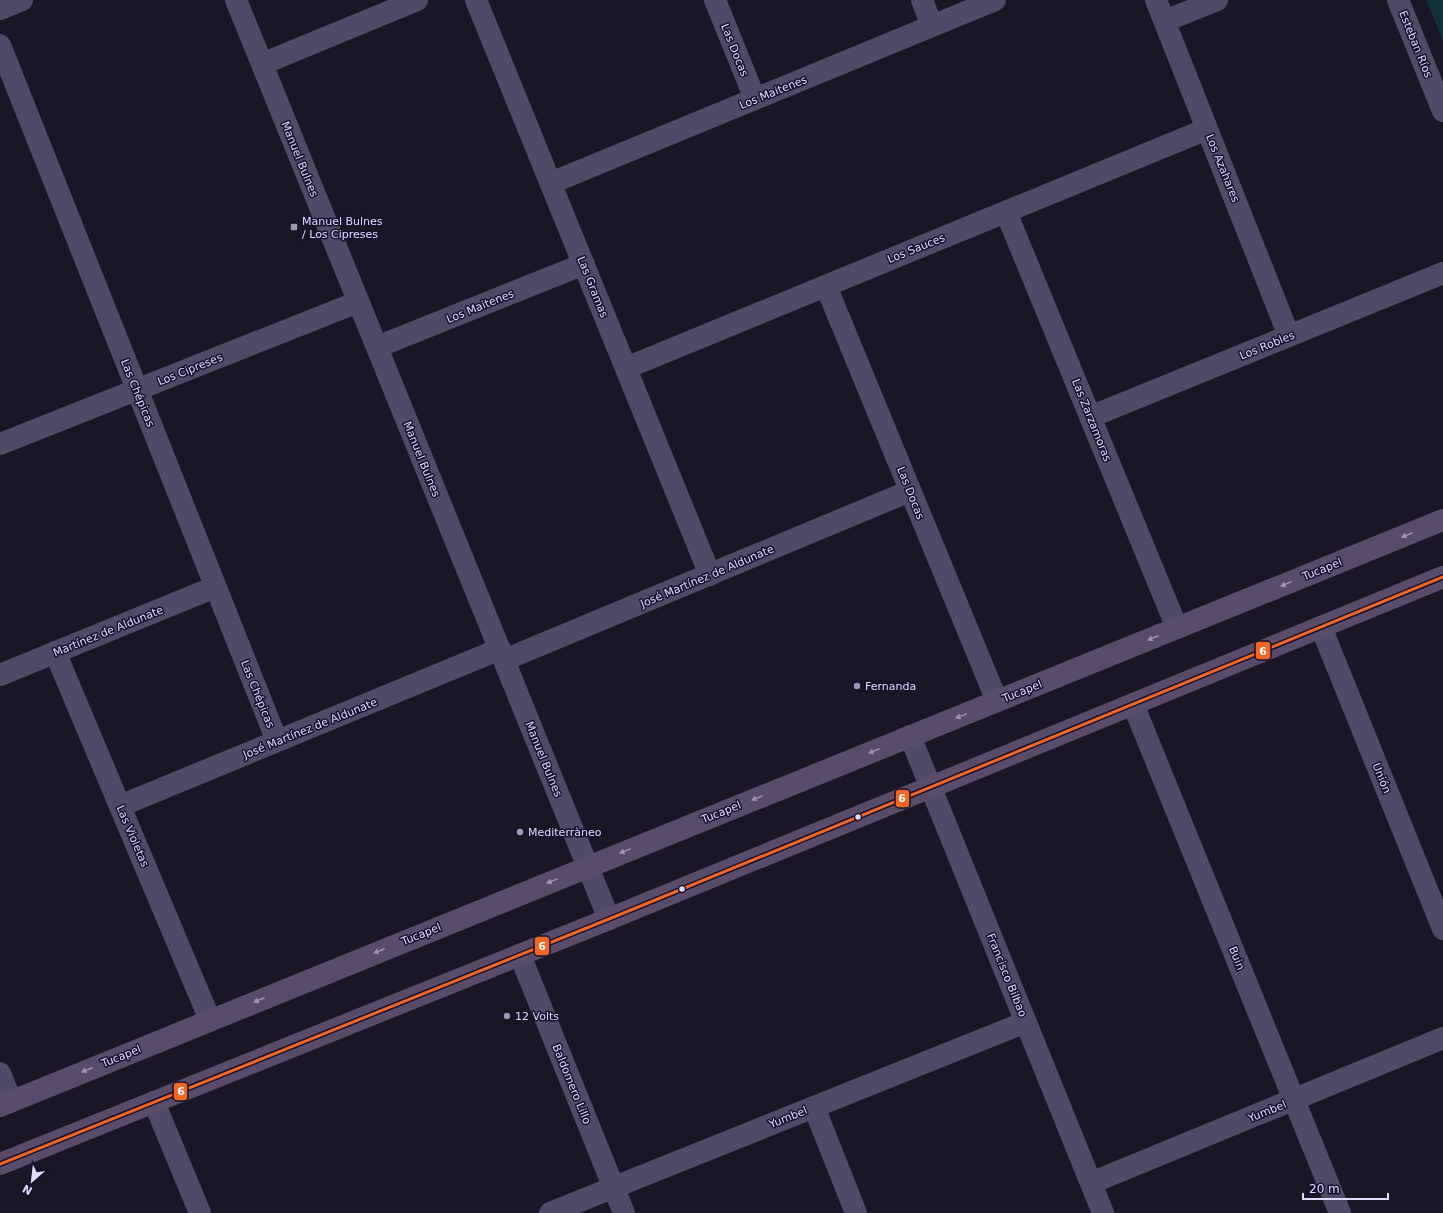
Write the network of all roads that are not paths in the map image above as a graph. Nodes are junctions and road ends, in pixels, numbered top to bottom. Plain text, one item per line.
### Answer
1 (22, 0) edge
2 (236, 0) edge
3 (417, 0) edge
4 (476, 0) edge
5 (715, 0) edge
6 (922, 0) edge
7 (995, 0) edge
8 (1156, 0) edge
9 (1217, 0) edge
10 (1398, 0) edge
11 (0, 9) edge
12 (1164, 21) junction
13 (932, 26) junction
14 (0, 45) edge
15 (262, 64) junction
16 (754, 99) junction
17 (1443, 111) edge
18 (1207, 129) junction
19 (551, 183) junction
20 (1006, 212) junction
21 (584, 264) junction
22 (1443, 273) edge
23 (826, 286) junction
24 (358, 302) junction
25 (1289, 336) junction
26 (377, 347) junction
27 (626, 368) junction
28 (137, 390) junction
29 (1090, 417) junction
30 (0, 444) edge
31 (910, 491) junction
32 (1443, 520) edge
33 (710, 575) junction
34 (1443, 577) edge
35 (215, 586) junction
36 (1321, 626) junction
37 (1177, 628) junction
38 (55, 652) junction
39 (502, 655) junction
40 (0, 675) edge
41 (997, 701) junction
42 (1133, 704) junction
43 (910, 736) junction
44 (277, 741) junction
45 (931, 787) junction
46 (120, 806) junction
47 (588, 866) junction
48 (609, 919) junction
49 (1443, 929) edge
50 (520, 955) junction
51 (210, 1020) junction
52 (1026, 1022) junction
53 (1443, 1038) edge
54 (0, 1073) edge
55 (1294, 1100) junction
56 (154, 1102) junction
57 (6, 1103) edge
58 (814, 1107) junction
59 (0, 1164) edge
60 (1091, 1183) junction
61 (614, 1187) junction
62 (200, 1213) edge
63 (550, 1213) edge
64 (624, 1213) edge
65 (856, 1213) edge
66 (1103, 1213) edge
67 (1340, 1213) edge

1 - 11 street
2 - 15 street, Manuel Bulnes
3 - 15 street
4 - 19 street, Las Gramas
5 - 16 street, Las Docas
6 - 13 street
7 - 13 street, Los Maitenes
8 - 12 street, Los Azahares
9 - 12 street
10 - 17 street, Esteban Ríos
12 - 18 street, Los Azahares
13 - 16 street, Los Maitenes
14 - 28 street, Las Chépicas
15 - 24 street, Manuel Bulnes
16 - 19 street, Los Maitenes
18 - 20 street, Los Sauces
18 - 25 street, Los Azahares
19 - 21 street, Las Gramas
20 - 23 street, Los Sauces
20 - 29 street, Las Zarzamoras
21 - 26 street, Los Maitenes
21 - 27 street, Las Gramas
22 - 25 street, Los Robles
23 - 27 street, Los Sauces
23 - 31 street, Las Docas
24 - 26 street, Manuel Bulnes
24 - 28 street, Los Cipreses
25 - 29 street, Los Robles
26 - 39 street, Manuel Bulnes
27 - 33 street, Las Gramas
28 - 30 street, Los Cipreses
28 - 35 street, Las Chépicas
29 - 37 street, Las Zarzamoras
31 - 33 street, José Martínez de Aldunate
31 - 41 street, Las Docas
32 -> 37 main road, Tucapel
33 - 39 street, José Martínez de Aldunate
34 - 36 main road
35 - 38 street, Martínez de Aldunate
35 - 44 street, Las Chépicas
36 - 42 main road
36 - 49 street, Unión
37 -> 41 main road, Tucapel
38 - 40 street, Martínez de Aldunate
38 - 46 street, Las Violetas
39 - 44 street, José Martínez de Aldunate
39 - 47 street, Manuel Bulnes
41 -> 43 main road, Tucapel
42 - 45 main road
42 - 55 street, Buin
43 - 45 street, Francisco Bilbao
43 -> 47 main road, Tucapel
44 - 46 street, José Martínez de Aldunate
45 - 48 main road
45 - 52 street, Francisco Bilbao
46 - 51 street, Las Violetas
47 - 48 street, Manuel Bulnes
47 -> 51 main road, Tucapel
48 - 50 main road
50 - 56 main road
50 - 61 street, Baldomero Lillo
51 -> 57 main road, Tucapel
52 - 58 street, Yumbel
52 - 60 street, Francisco Bilbao
53 - 55 street, Yumbel
54 - 57 street
55 - 60 street, Yumbel
55 - 67 street, Buin
56 - 59 main road
56 - 62 street
58 - 61 street, Yumbel
58 - 65 street
60 - 66 street, Francisco Bilbao
61 - 63 street, Yumbel
61 - 64 street, Baldomero Lillo

